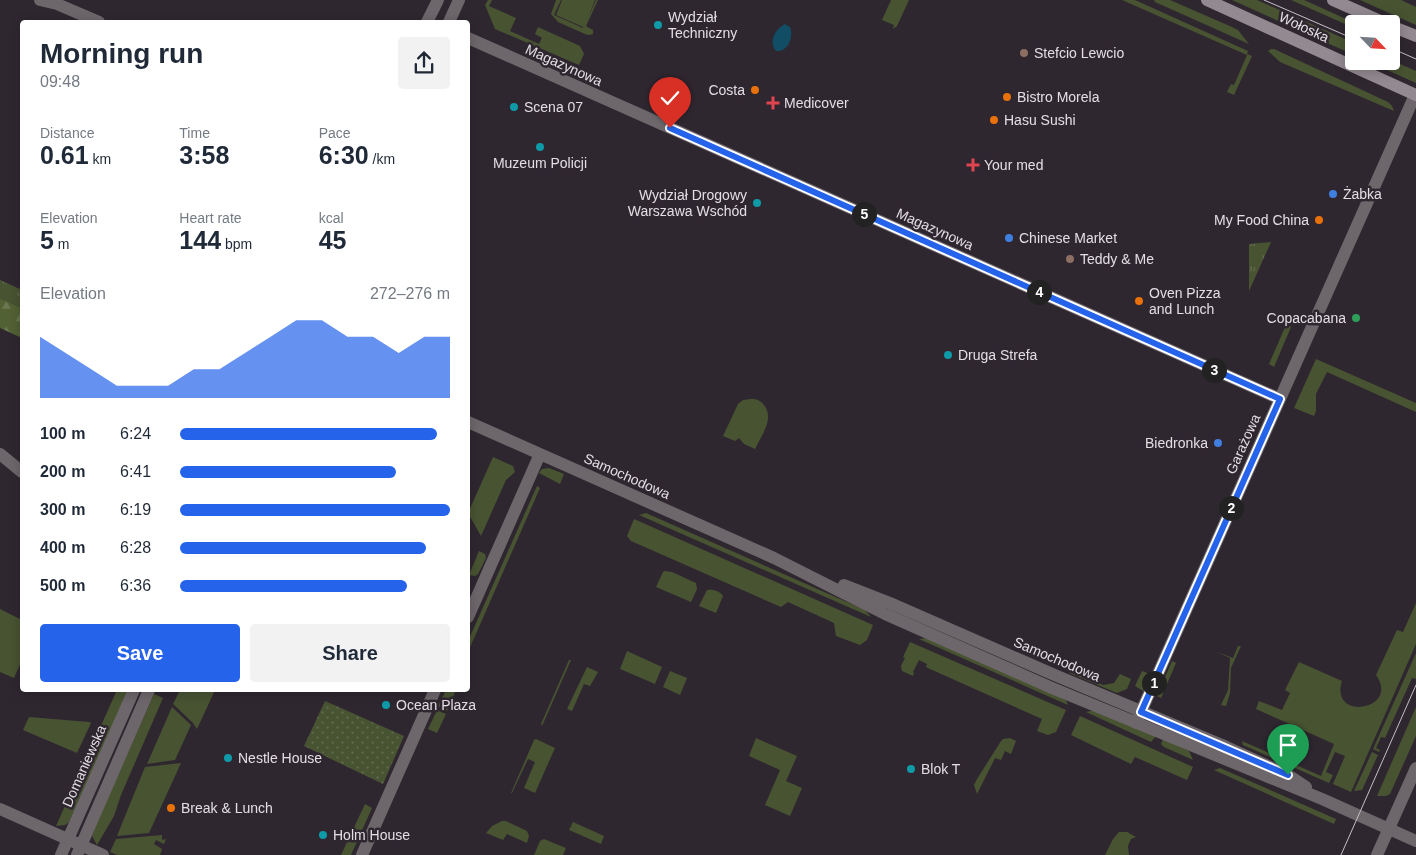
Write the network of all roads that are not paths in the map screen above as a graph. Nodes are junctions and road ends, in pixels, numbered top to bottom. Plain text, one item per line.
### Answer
1 (40, 0) edge
2 (438, 0) edge
3 (459, 0) edge
4 (1207, 0) edge
5 (1333, 0) edge
6 (55, 2) edge
7 (1367, 15) edge
8 (95, 20) edge
9 (428, 20) edge
10 (450, 20) edge
11 (1400, 30) edge
12 (1416, 36) edge
13 (470, 39) edge
14 (1415, 95) edge
15 (1280, 399) junction
16 (470, 423) edge
17 (0, 454) edge
18 (540, 454) junction
19 (20, 470) edge
20 (470, 612) edge
21 (133, 692) edge
22 (148, 692) edge
23 (434, 692) edge
24 (1138, 717) junction
25 (1416, 768) edge
26 (0, 808) edge
27 (1389, 829) junction
28 (68, 838) junction
29 (1416, 841) edge
30 (79, 850) edge
31 (61, 855) edge
32 (103, 855) edge
33 (362, 855) edge
34 (1377, 855) edge

1 - 6 street
2 - 9 street
3 - 10 street
4 - 14 main road, Wołoska
5 - 7 main road
6 - 8 street
11 - 12 main road
13 - 15 street, Magazynowa
14 - 15 street, Garażowa
15 - 24 street, Garażowa
16 - 18 street, Samochodowa
17 - 19 street
18 - 20 street
18 - 24 street, Samochodowa
21 - 28 street, Domaniewska
22 - 30 street, Domaniewska
23 - 33 street
24 - 27 street, Samochodowa
25 - 27 street
26 - 28 street
27 - 29 street, Samochodowa
27 - 34 street
28 - 30 street
28 - 31 street, Domaniewska
30 - 32 street

